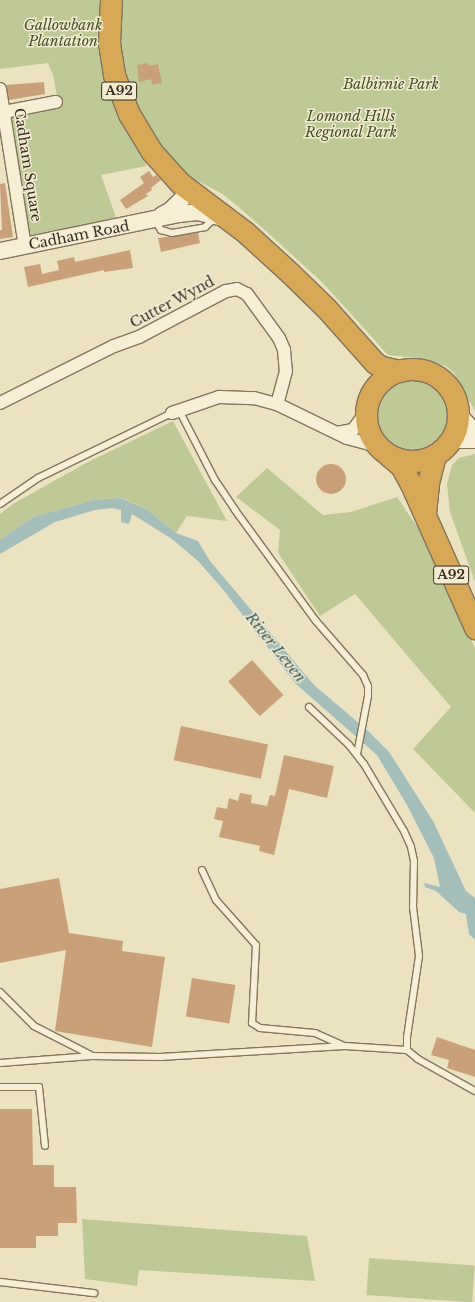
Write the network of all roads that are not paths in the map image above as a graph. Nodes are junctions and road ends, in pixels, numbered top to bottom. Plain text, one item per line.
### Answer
1 (111, 0) edge
2 (0, 89) edge
3 (56, 102) dead end
4 (4, 112) junction
5 (190, 191) junction
6 (155, 218) junction
7 (225, 218) junction
8 (25, 246) junction
9 (0, 251) edge
10 (343, 328) junction
11 (400, 371) junction
12 (0, 403) edge
13 (277, 404) junction
14 (368, 405) junction
15 (175, 412) junction
16 (458, 414) junction
17 (475, 432) edge
18 (336, 433) junction
19 (475, 440) edge
20 (382, 449) junction
21 (442, 449) junction
22 (0, 504) edge
23 (426, 521) junction
24 (475, 628) edge
25 (309, 707) dead end
26 (357, 751) junction
27 (202, 870) dead end
28 (0, 992) edge
29 (344, 1046) junction
30 (408, 1050) junction
31 (92, 1056) junction
32 (0, 1063) edge
33 (0, 1087) edge
34 (475, 1091) edge
35 (45, 1146) dead end
36 (0, 1282) edge
37 (94, 1293) dead end

1 - 5 highway, A92
2 - 4 street, Cadham Square
3 - 4 street
4 - 8 street, Cadham Square
5 - 6 street, Cadham Road
5 - 7 highway, A92
6 - 7 street, Cadham Road
6 - 8 street, Cadham Road
7 - 10 highway, A92
8 - 9 street, Cadham Road
10 - 11 highway, A92
10 - 14 highway, A92
11 - 14 highway, A92
11 - 16 highway, A92
12 - 13 street, Cutter Wynd
13 - 15 street
13 - 18 street
14 - 18 street
14 - 20 highway, A92
15 - 22 lane
15 - 26 lane
16 - 17 street
16 - 21 highway, A92
18 - 20 street
19 - 21 street
20 - 21 highway
20 - 23 highway, A92
21 - 23 highway, A92
23 - 24 highway, A92
25 - 26 lane
26 - 30 lane
27 - 29 lane
28 - 31 lane
29 - 30 lane
29 - 31 lane
30 - 34 lane
31 - 32 lane
33 - 35 lane
36 - 37 lane

